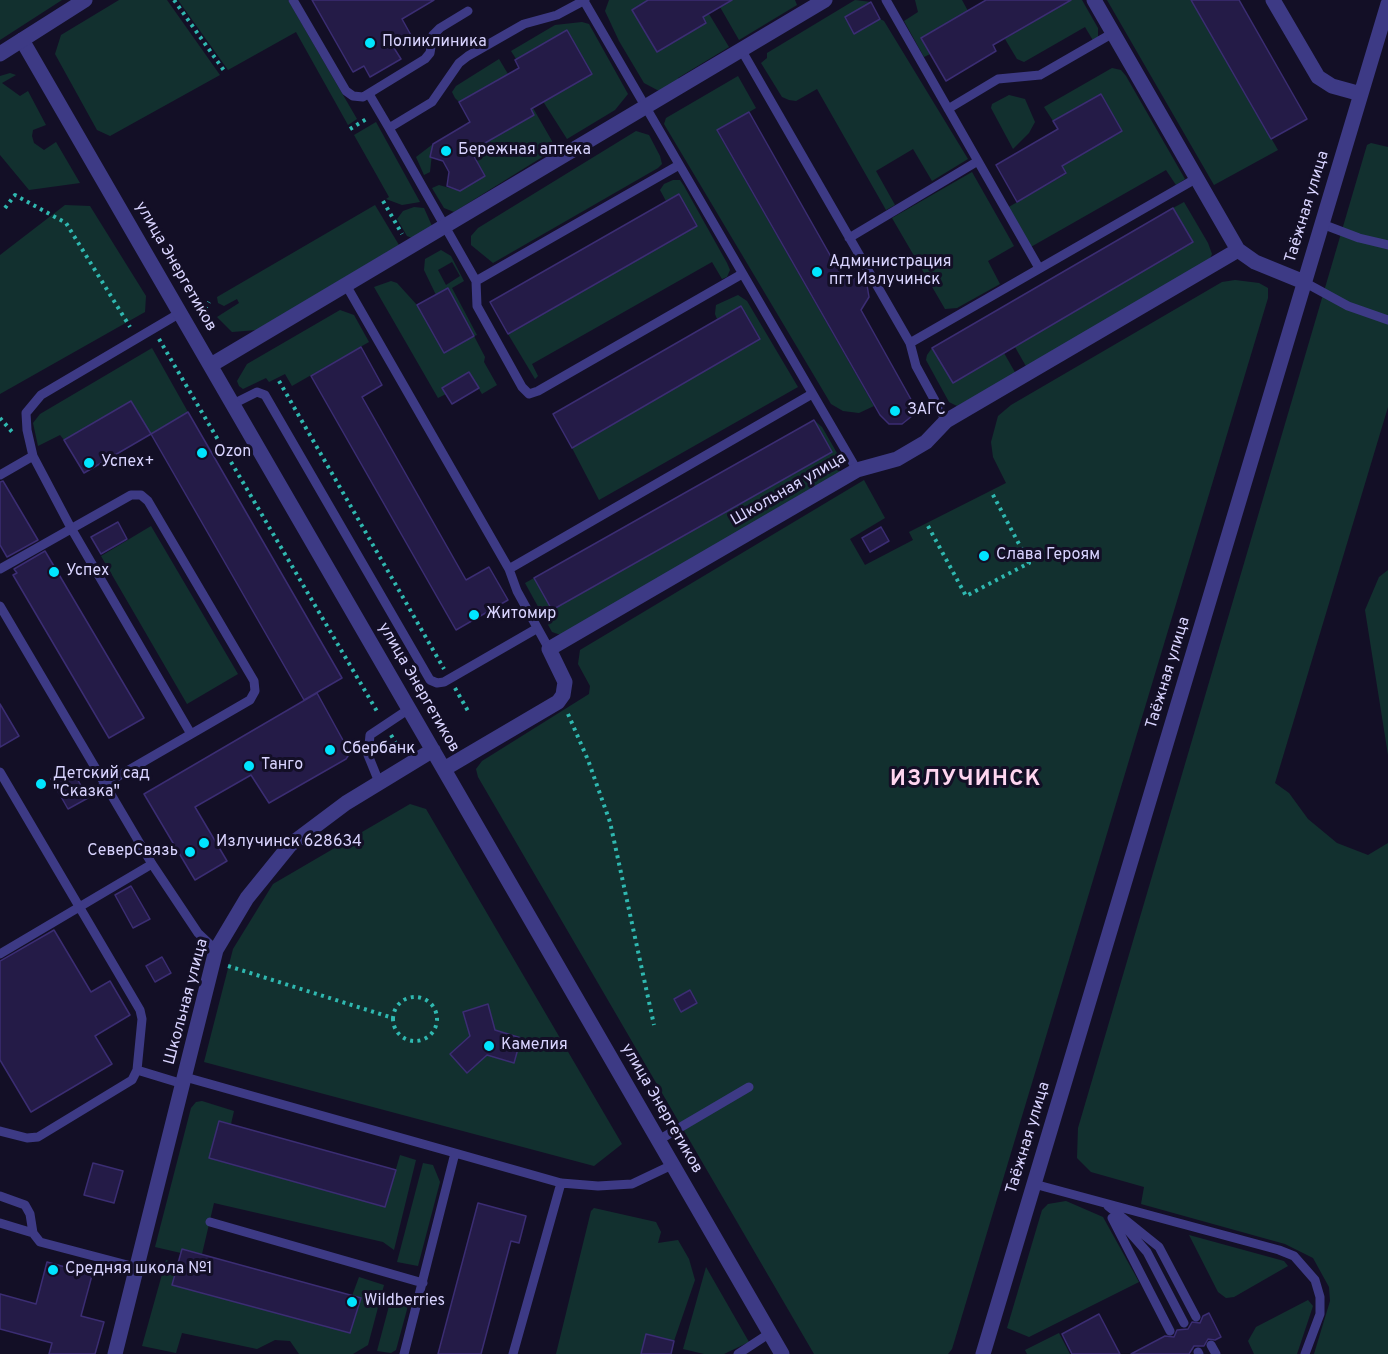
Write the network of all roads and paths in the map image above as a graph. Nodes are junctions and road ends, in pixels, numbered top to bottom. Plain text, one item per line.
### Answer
1 (85, 0) edge
2 (174, 0) edge
3 (293, 0) edge
4 (585, 0) edge
5 (886, 0) edge
6 (1094, 0) edge
7 (1273, 0) edge
8 (823, 1) edge
9 (1388, 4) edge
10 (468, 11) dead end
11 (1113, 33) junction
12 (22, 40) junction
13 (742, 51) junction
14 (0, 54) edge
15 (225, 72) dead end
16 (369, 94) junction
17 (1361, 94) junction
18 (645, 107) junction
19 (948, 109) junction
20 (379, 112) junction
21 (389, 128) junction
22 (350, 129) dead end
23 (978, 161) junction
24 (679, 165) junction
25 (1197, 178) junction
26 (383, 201) dead end
27 (5, 208) dead end
28 (1322, 224) junction
29 (447, 227) junction
30 (849, 238) junction
31 (1388, 245) edge
32 (410, 248) junction
33 (1238, 250) junction
34 (1039, 268) junction
35 (742, 274) junction
36 (476, 281) junction
37 (1304, 282) junction
38 (346, 285) junction
39 (209, 302) dead end
40 (205, 309) dead end
41 (180, 313) junction
42 (1388, 320) edge
43 (137, 338) junction
44 (159, 338) dead end
45 (910, 344) junction
46 (211, 365) junction
47 (279, 381) dead end
48 (812, 394) junction
49 (233, 404) junction
50 (946, 420) junction
51 (33, 456) junction
52 (857, 470) junction
53 (0, 474) edge
54 (992, 494) dead end
55 (928, 526) dead end
56 (71, 528) junction
57 (0, 569) edge
58 (509, 569) junction
59 (0, 606) edge
60 (536, 629) junction
61 (549, 649) junction
62 (450, 679) junction
63 (561, 699) junction
64 (409, 709) junction
65 (468, 711) dead end
66 (384, 724) junction
67 (191, 734) junction
68 (433, 750) junction
69 (402, 755) dead end
70 (444, 769) junction
71 (0, 772) edge
72 (379, 783) junction
73 (103, 785) junction
74 (152, 864) junction
75 (79, 907) junction
76 (216, 950) junction
77 (0, 954) edge
78 (227, 966) dead end
79 (393, 1018) junction
80 (654, 1025) dead end
81 (138, 1070) junction
82 (184, 1081) junction
83 (749, 1087) dead end
84 (0, 1131) edge
85 (657, 1141) junction
86 (455, 1153) junction
87 (672, 1165) junction
88 (561, 1183) junction
89 (1034, 1184) junction
90 (0, 1196) edge
91 (1104, 1203) junction
92 (210, 1222) dead end
93 (0, 1223) edge
94 (33, 1233) junction
95 (135, 1267) junction
96 (423, 1283) junction
97 (1197, 1317) dead end
98 (1184, 1323) dead end
99 (1170, 1331) dead end
100 (770, 1333) junction
101 (1211, 1345) dead end
102 (983, 1353) edge
103 (115, 1354) edge
104 (404, 1354) edge
105 (513, 1354) edge
106 (738, 1354) edge
107 (782, 1354) edge
108 (1216, 1354) edge
109 (1305, 1354) edge

1 - 12 street
2 - 15 path
3 - 16 lane
4 - 18 lane
4 - 21 lane
5 - 19 lane
6 - 11 street
7 - 17 street
8 - 13 street
9 - 17 street, Таёжная улица
10 - 16 lane
11 - 19 lane
11 - 25 street
12 - 14 street
12 - 41 street, улица Энергетиков
13 - 18 street
13 - 30 lane
16 - 20 lane
17 - 28 street, Таёжная улица
18 - 24 lane
18 - 29 street
19 - 23 lane
20 - 21 lane
20 - 22 path
21 - 29 lane
23 - 30 lane
23 - 34 lane
24 - 35 lane
24 - 36 lane
25 - 33 street
25 - 34 lane
26 - 32 path
27 - 43 path
28 - 31 lane
28 - 37 street, Таёжная улица
29 - 32 street
29 - 36 lane
30 - 45 lane
32 - 38 street
33 - 37 street
33 - 50 street, Школьная улица
34 - 45 lane
35 - 36 lane
35 - 48 lane
37 - 42 lane
37 - 89 street, Таёжная улица
38 - 46 street
38 - 58 lane
39 - 40 path
41 - 43 lane
41 - 46 street, улица Энергетиков
43 - 51 lane
44 - 66 path
45 - 50 lane
46 - 49 street, улица Энергетиков
47 - 62 path
48 - 52 lane
48 - 58 lane
49 - 62 lane
49 - 64 street, улица Энергетиков
50 - 52 street, Школьная улица
51 - 53 lane
51 - 56 lane
52 - 61 street, Школьная улица
54 - 55 path
56 - 57 lane
56 - 67 lane
56 - 67 lane
58 - 60 lane
59 - 73 lane
60 - 61 lane
60 - 62 lane
61 - 63 street
62 - 65 path
63 - 70 street
63 - 80 path
64 - 66 lane
64 - 68 street, улица Энергетиков
66 - 69 path
66 - 72 lane
67 - 73 lane
68 - 70 street, улица Энергетиков
68 - 72 street, Школьная улица
70 - 85 street, улица Энергетиков
71 - 75 lane
72 - 76 street, Школьная улица
73 - 74 lane
74 - 75 lane
74 - 76 lane
75 - 77 lane
75 - 81 lane
76 - 82 street, Школьная улица
78 - 79 path
79 - 79 path
81 - 82 lane
81 - 84 lane
82 - 86 lane
82 - 95 street, Школьная улица
83 - 85 lane
85 - 87 street, улица Энергетиков
86 - 88 lane
86 - 96 lane
87 - 88 lane
87 - 100 street, улица Энергетиков
88 - 105 lane
89 - 91 lane
89 - 102 street, Таёжная улица
90 - 94 lane
91 - 97 lane
91 - 98 lane
91 - 99 lane
91 - 109 lane
92 - 96 lane
93 - 94 lane
94 - 95 lane
95 - 103 street, Школьная улица
96 - 104 lane
100 - 106 lane
100 - 107 street, улица Энергетиков
101 - 108 lane

